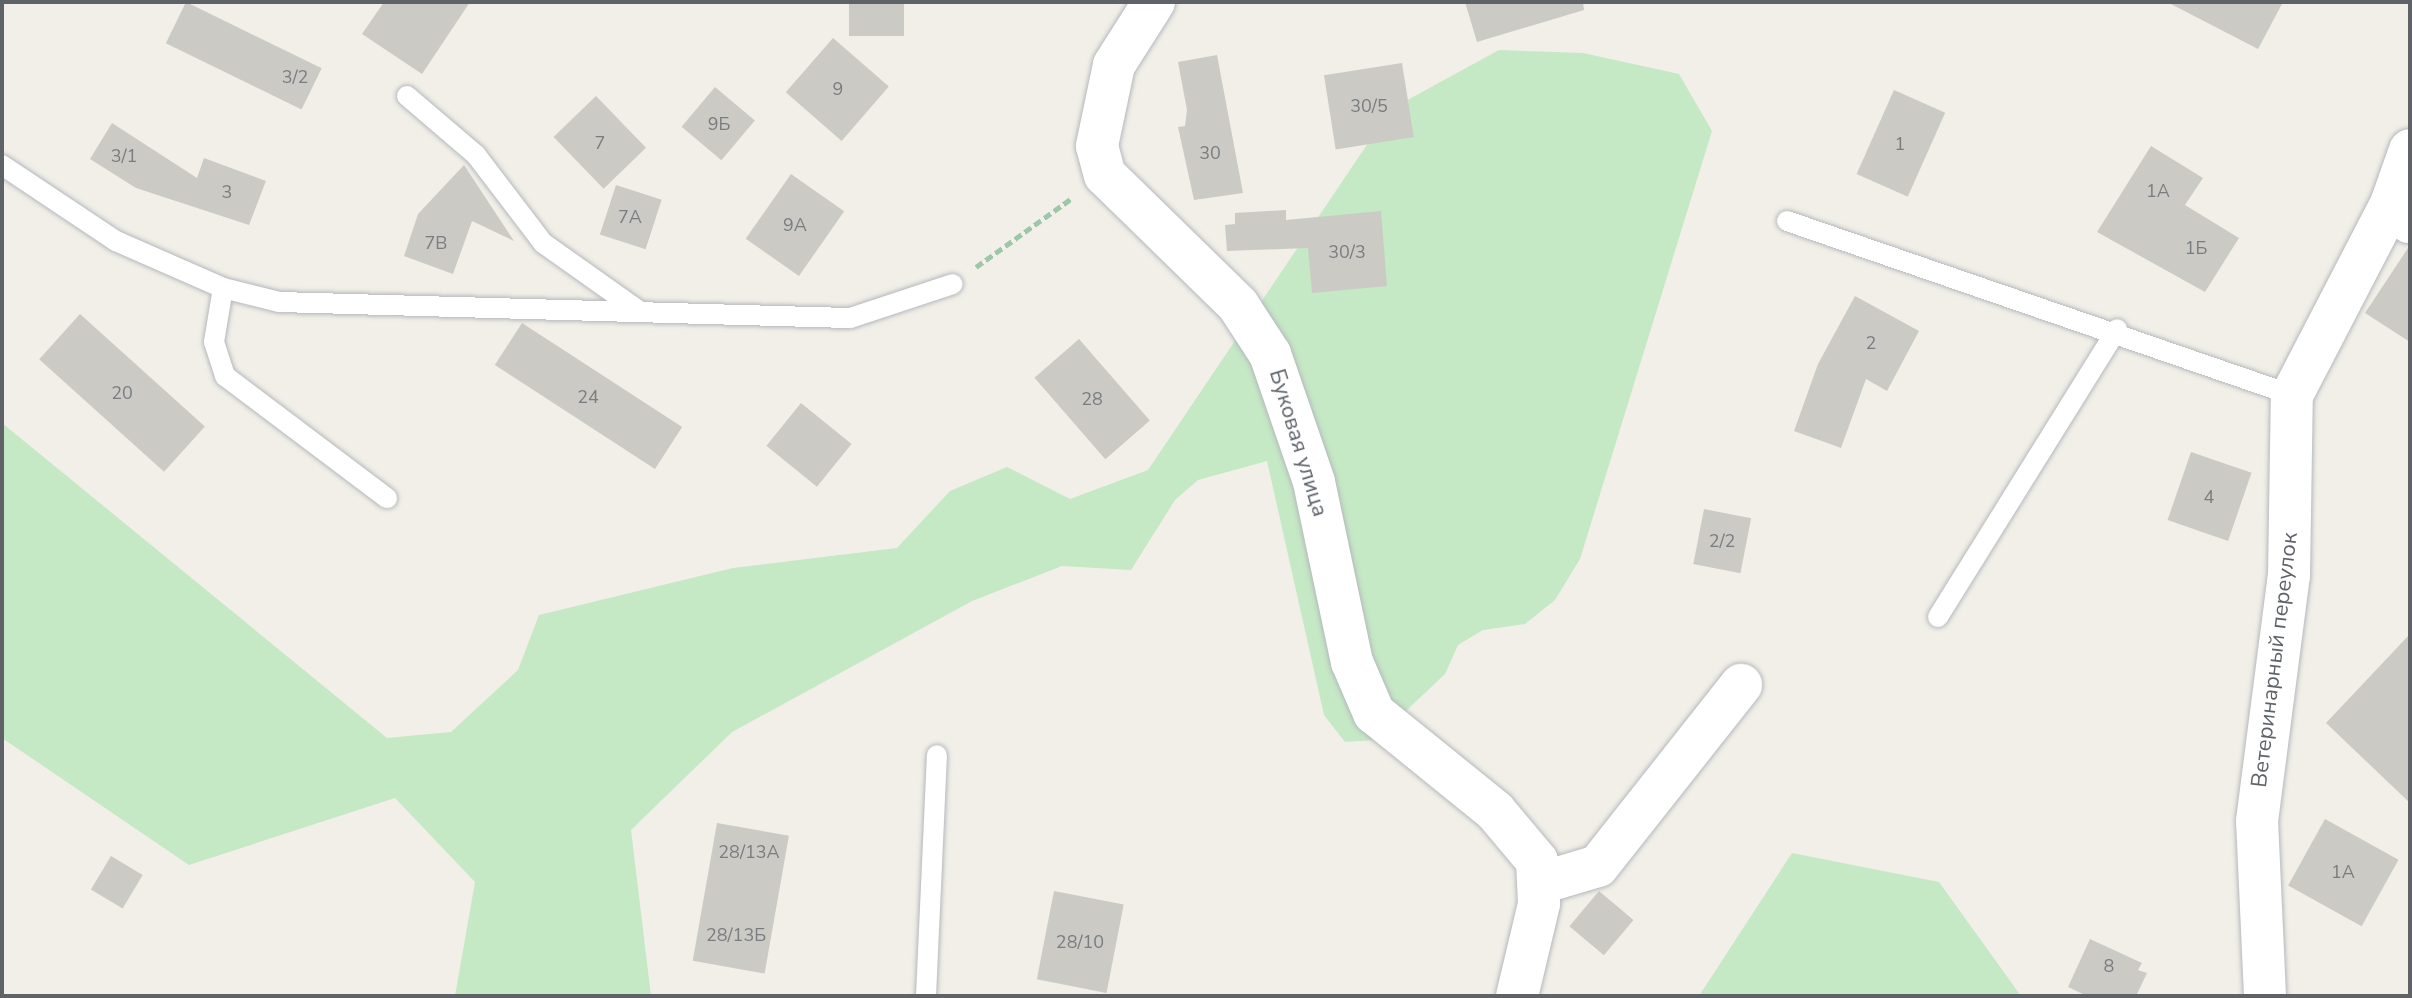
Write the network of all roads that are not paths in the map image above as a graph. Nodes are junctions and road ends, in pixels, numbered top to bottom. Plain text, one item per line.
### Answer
1 (1154, 2) edge
2 (407, 96) dead end
3 (2410, 150) edge
4 (2, 165) edge
5 (2401, 214) edge
6 (1787, 221) dead end
7 (953, 284) road end
8 (223, 288) junction
9 (639, 311) junction
10 (2117, 329) junction
11 (2292, 395) junction
12 (387, 498) dead end
13 (1938, 617) dead end
14 (1741, 685) dead end
15 (937, 755) dead end
16 (1541, 883) junction
17 (926, 996) edge
18 (1517, 996) edge
19 (2265, 996) edge

1 - 16 street, Буковая улица
2 - 9 lane
3 - 5 street, Ветеринарный переулок
4 - 8 lane
5 - 11 street, Ветеринарный переулок
6 - 10 lane
7 - 9 lane
8 - 9 lane
8 - 12 lane
10 - 11 lane
10 - 13 lane
11 - 19 street, Ветеринарный переулок
14 - 16 street
15 - 17 lane
16 - 18 street

